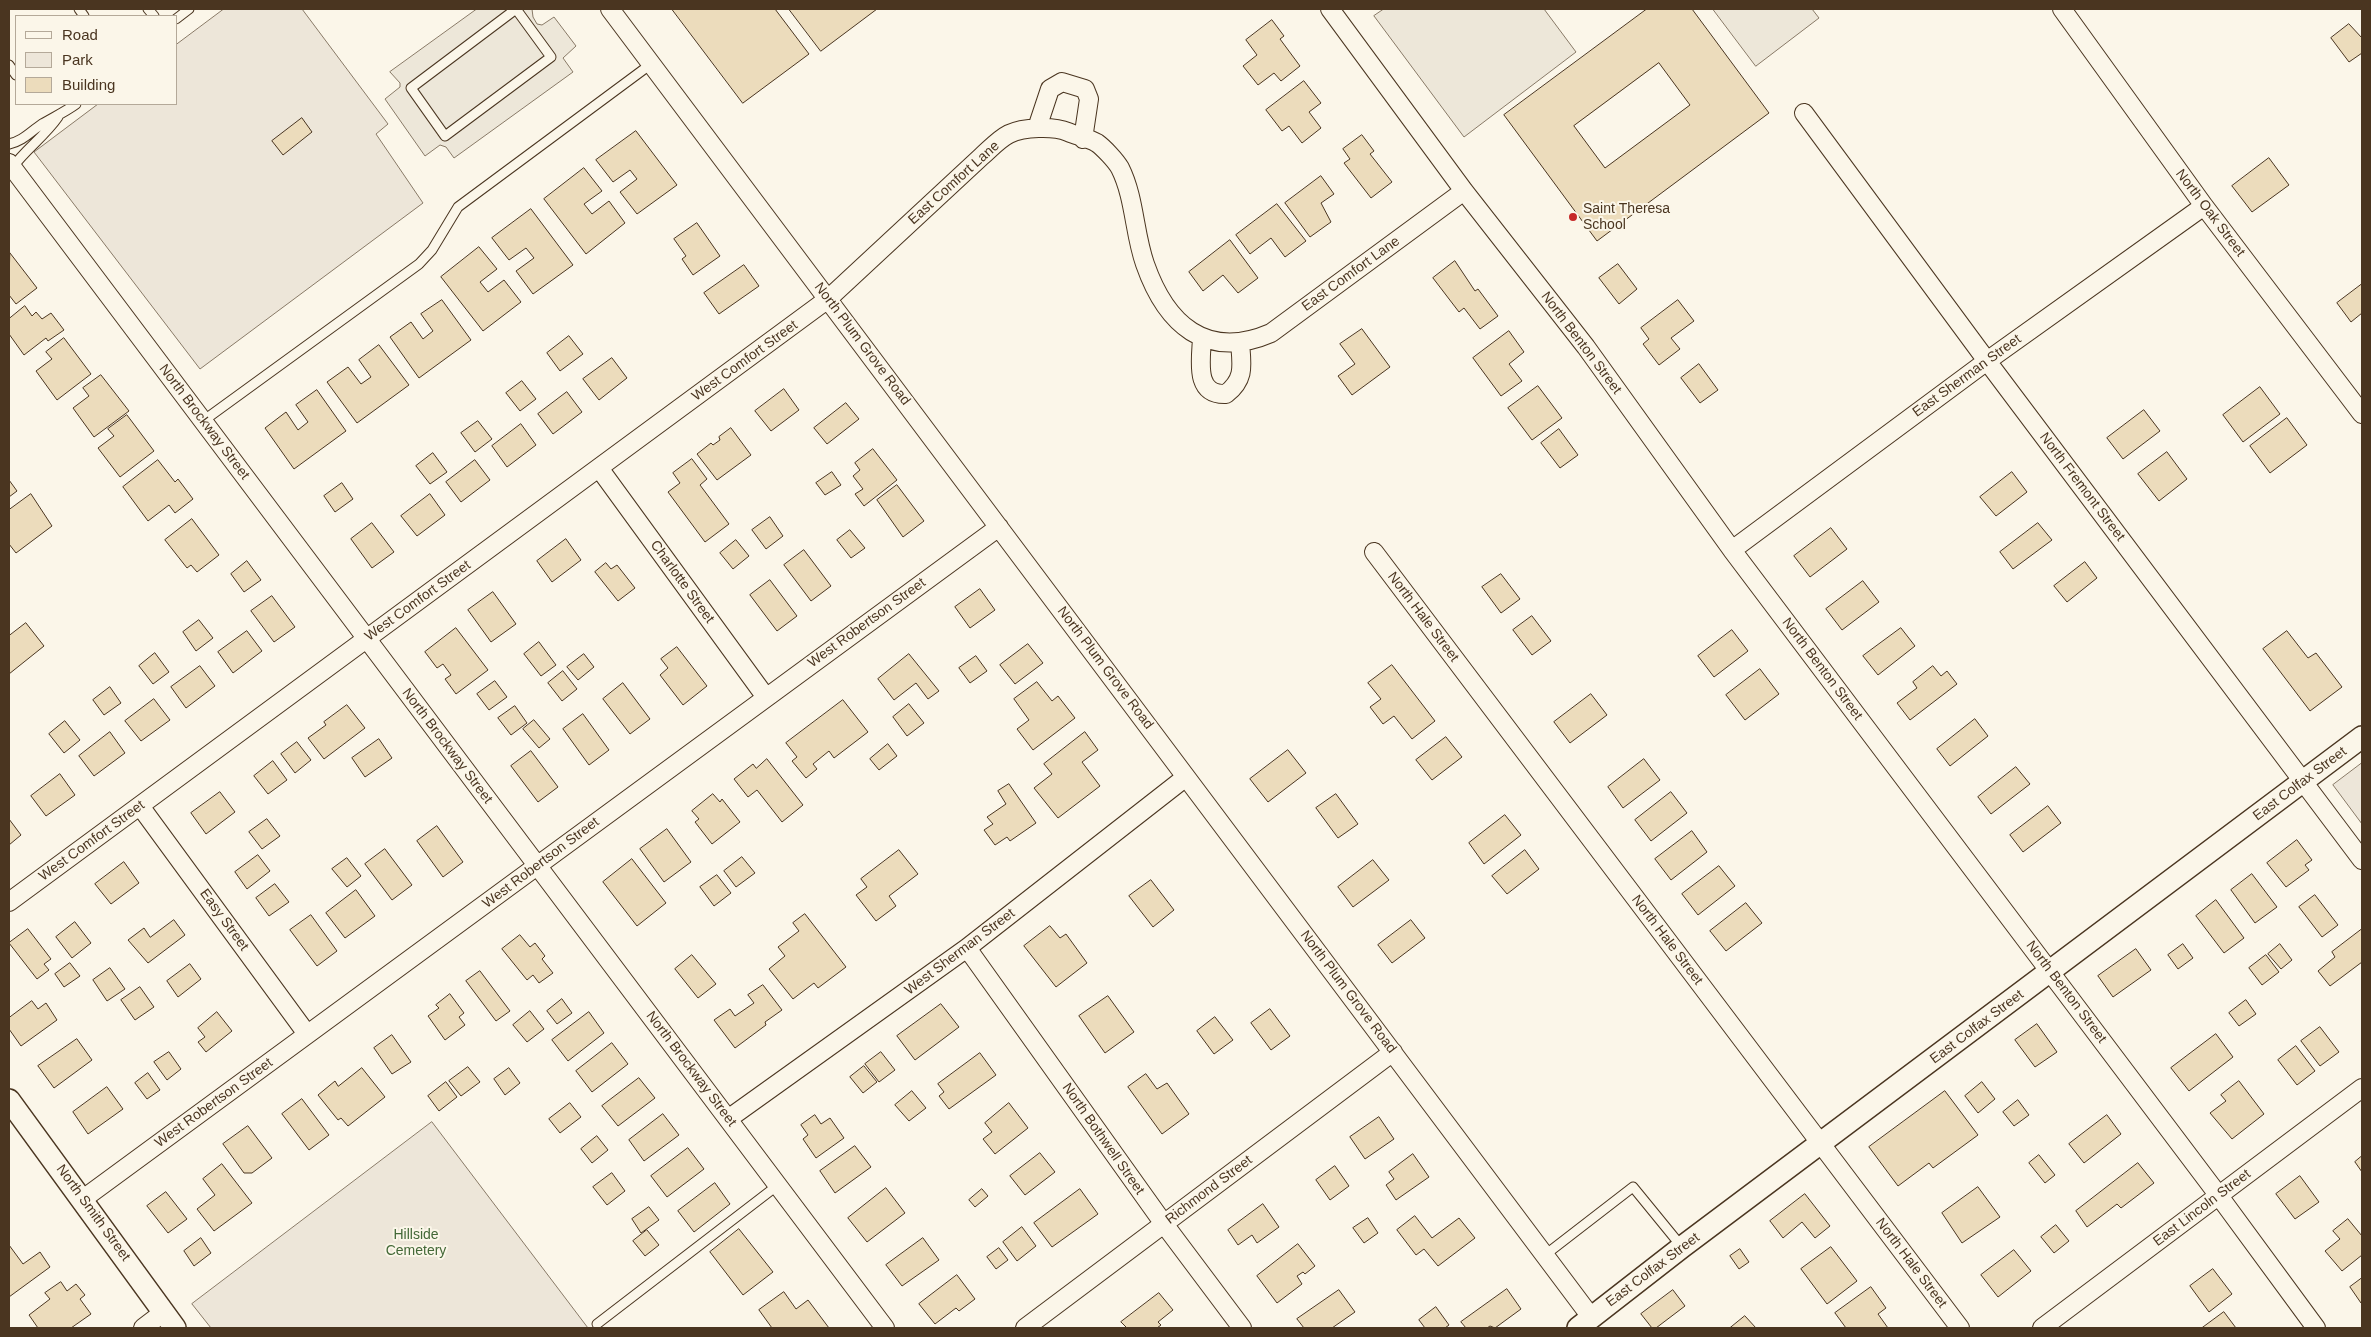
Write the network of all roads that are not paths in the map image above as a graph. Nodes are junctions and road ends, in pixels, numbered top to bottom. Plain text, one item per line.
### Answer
1 (189, 9) edge
2 (517, 9) edge
3 (610, 9) edge
4 (1330, 9) edge
5 (2062, 9) edge
6 (178, 17) edge
7 (651, 64) junction
8 (75, 105) edge
9 (1804, 113) dead end
10 (58, 117) junction
11 (1037, 128) junction
12 (1083, 139) junction
13 (9, 144) edge
14 (10, 165) edge
15 (1464, 191) junction
16 (2204, 206) junction
17 (828, 299) junction
18 (1202, 338) junction
19 (1240, 343) junction
20 (1987, 361) junction
21 (2362, 414) edge
22 (203, 421) junction
23 (599, 468) junction
24 (999, 527) junction
25 (1732, 550) junction
26 (1374, 552) dead end
27 (367, 639) junction
28 (765, 696) junction
29 (2362, 737) edge
30 (1186, 777) junction
31 (2304, 781) junction
32 (140, 806) junction
33 (2362, 860) edge
34 (537, 866) junction
35 (9, 902) edge
36 (967, 948) junction
37 (2050, 972) junction
38 (308, 1034) junction
39 (1393, 1052) junction
40 (2362, 1088) edge
41 (9, 1100) edge
42 (728, 1119) junction
43 (1822, 1144) junction
44 (778, 1185) junction
45 (2219, 1196) junction
46 (83, 1199) junction
47 (1164, 1224) junction
48 (1682, 1247) junction
49 (1545, 1255) junction
50 (170, 1320) edge
51 (597, 1324) dead end
52 (1590, 1325) edge
53 (143, 1328) edge
54 (884, 1328) edge
55 (1025, 1328) edge
56 (1242, 1328) edge
57 (1960, 1328) edge
58 (2042, 1328) edge
59 (2316, 1328) edge

1 - 6 lane
2 - 2 lane
3 - 7 street, North Plum Grove Road
4 - 15 street, North Benton Street
5 - 16 street, North Oak Street
7 - 17 street, North Plum Grove Road
7 - 22 lane
8 - 10 lane
9 - 20 street, North Fremont Street
10 - 13 lane
10 - 14 lane
11 - 12 street, East Comfort Lane
11 - 12 street
11 - 17 street, East Comfort Lane
12 - 18 street, East Comfort Lane
14 - 22 street, North Brockway Street
15 - 19 street, East Comfort Lane
15 - 25 street, North Benton Street
16 - 20 street, East Sherman Street
16 - 21 street, North Oak Street
17 - 23 street, West Comfort Street
17 - 24 street, North Plum Grove Road
18 - 19 street
18 - 19 street
20 - 25 street, East Sherman Street
20 - 31 street, North Fremont Street
22 - 27 street, North Brockway Street
23 - 27 street, West Comfort Street
23 - 28 street, Charlotte Street
24 - 28 street, West Robertson Street
24 - 30 street, North Plum Grove Road
25 - 37 street, North Benton Street
26 - 43 street, North Hale Street
27 - 32 street, West Comfort Street
27 - 34 street, North Brockway Street
28 - 34 street, West Robertson Street
29 - 31 street, East Colfax Street
30 - 36 street, West Sherman Street
30 - 39 street, North Plum Grove Road
31 - 33 street, North Fremont Street
31 - 37 street, East Colfax Street
32 - 35 street, West Comfort Street
32 - 38 street, Easy Street
34 - 38 street, West Robertson Street
34 - 42 street, North Brockway Street
36 - 42 street, West Sherman Street
36 - 47 street, North Bothwell Street
37 - 43 street, East Colfax Street
37 - 45 street, North Benton Street
38 - 46 street, West Robertson Street
39 - 47 street, Richmond Street
39 - 49 street, North Plum Grove Road
40 - 45 street, East Lincoln Street
41 - 46 street, North Smith Street
42 - 44 street, North Brockway Street
43 - 48 street, East Colfax Street
43 - 57 street, North Hale Street
44 - 51 lane
44 - 54 street, North Brockway Street
45 - 58 street, East Lincoln Street
45 - 59 street, North Benton Street
46 - 50 street, North Smith Street
47 - 55 street, Richmond Street
47 - 56 street, North Bothwell Street
48 - 49 lane
48 - 52 street, East Colfax Street
49 - 52 street, North Plum Grove Road
50 - 53 street

